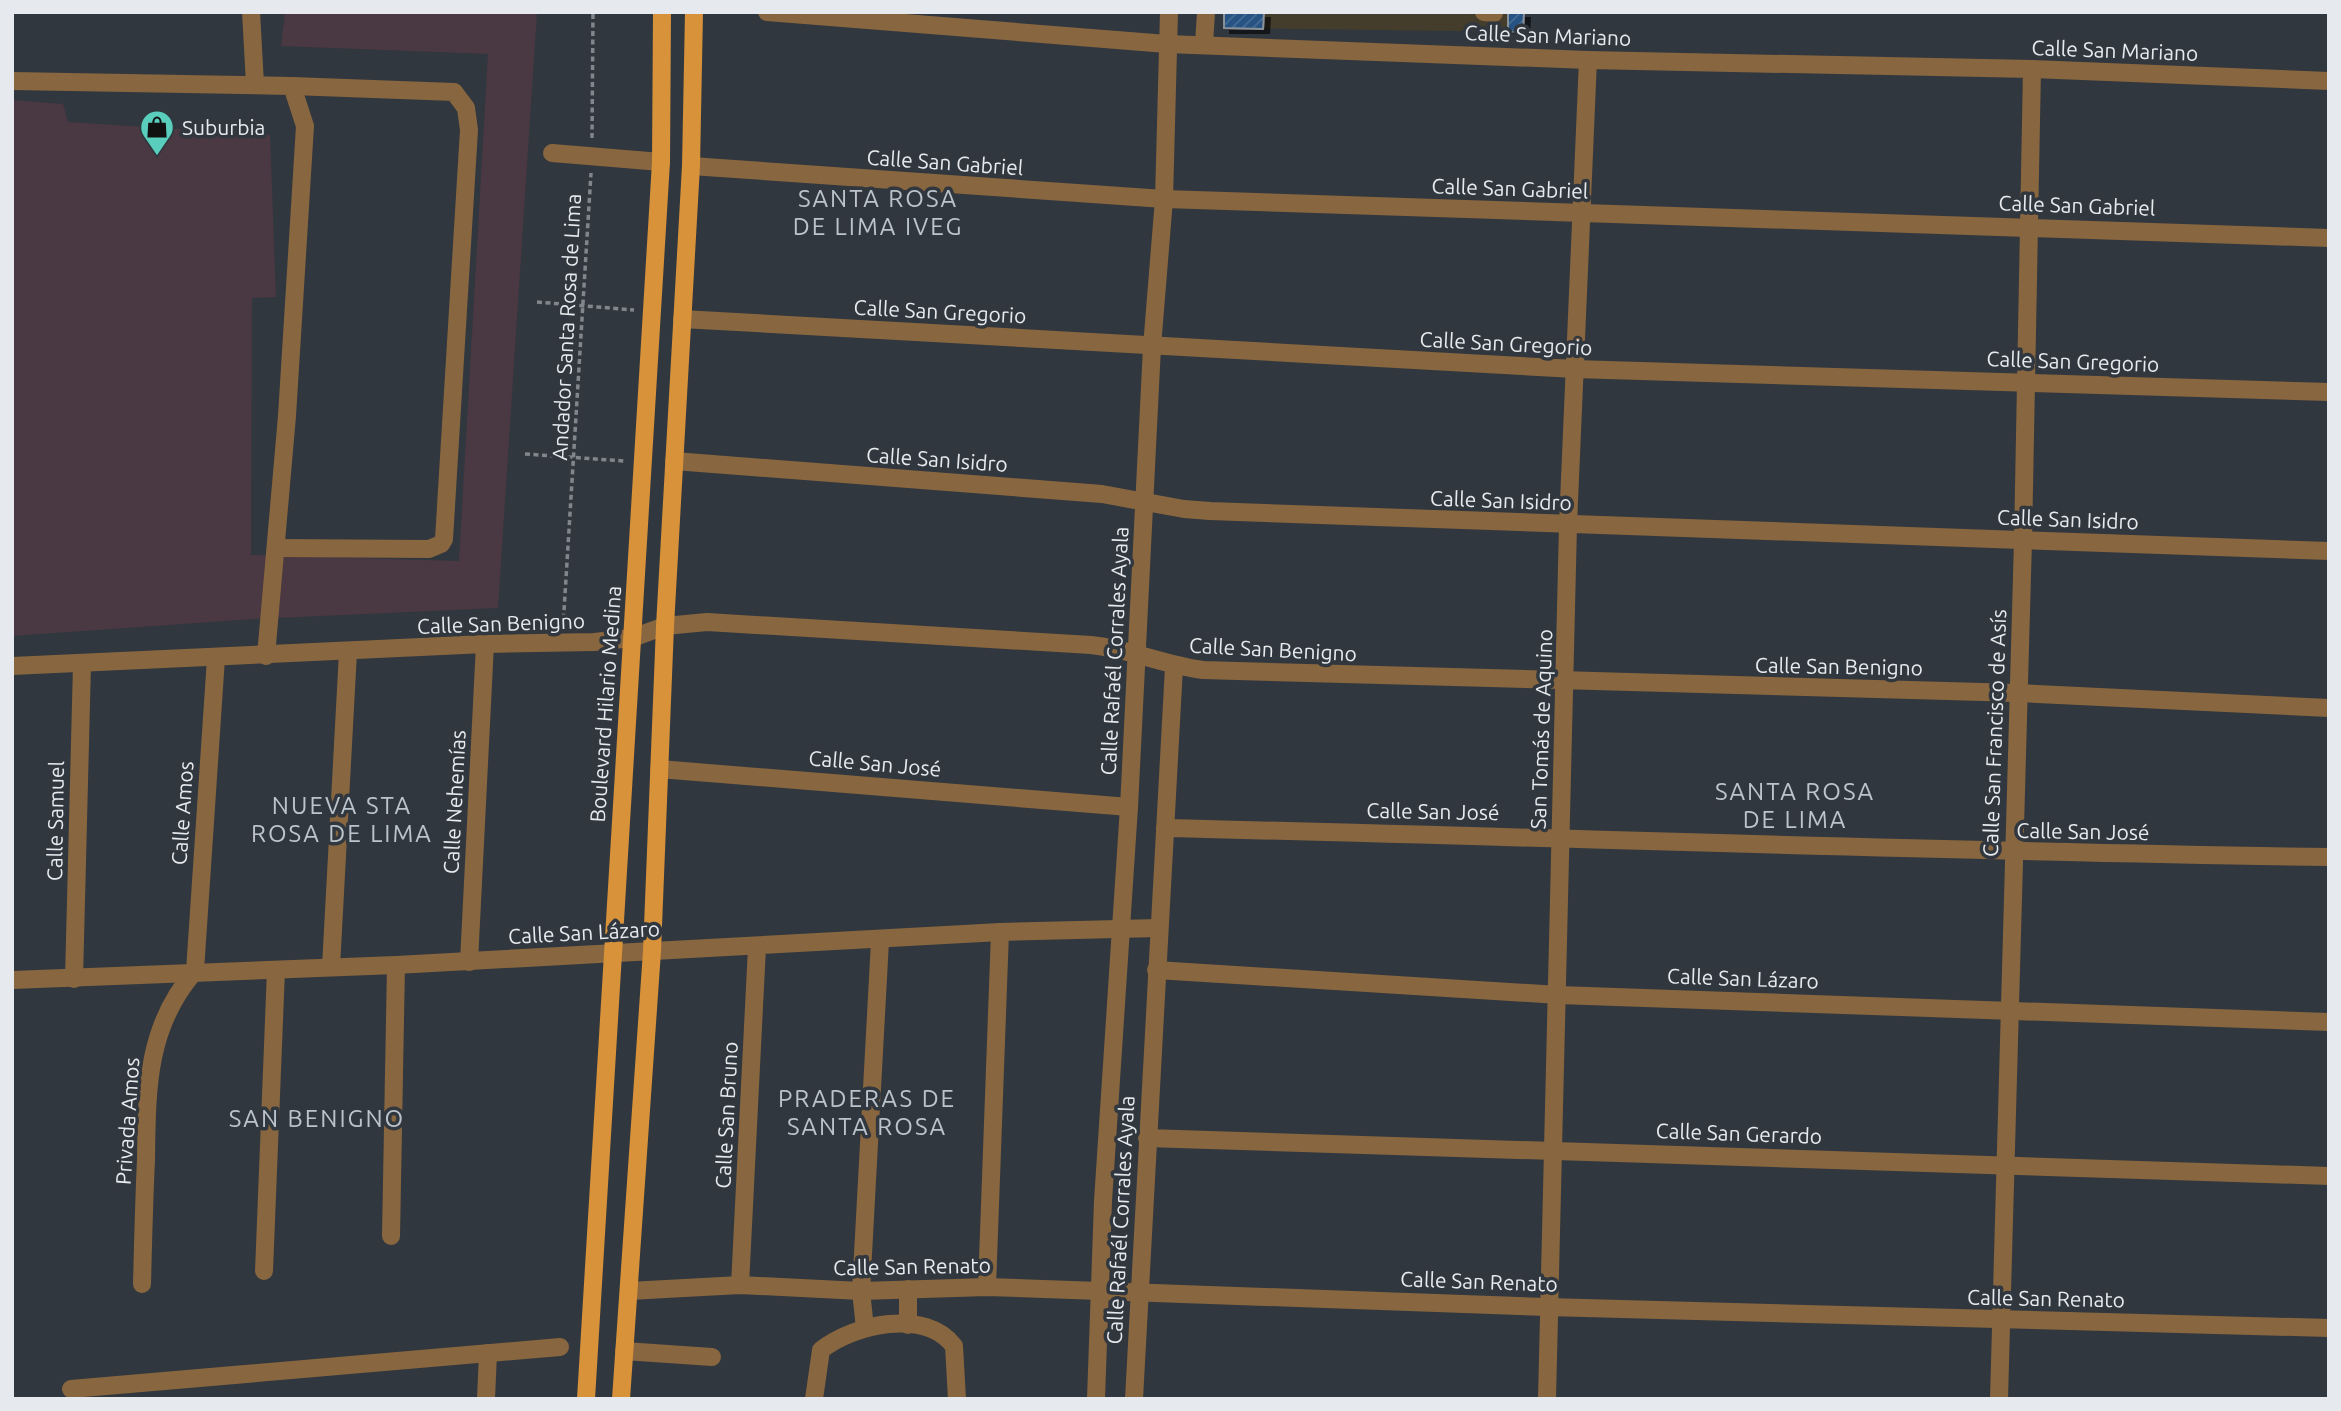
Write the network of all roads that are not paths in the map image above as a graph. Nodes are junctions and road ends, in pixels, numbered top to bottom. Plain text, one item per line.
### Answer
1 (251, 12) edge
2 (662, 12) edge
3 (694, 12) edge
4 (767, 12) edge
5 (1169, 12) edge
6 (1206, 12) edge
7 (1484, 12) edge
8 (1494, 13) edge
9 (829, 15) edge
10 (957, 19) edge
11 (1167, 44) junction
12 (1204, 44) junction
13 (1588, 60) junction
14 (2032, 69) junction
15 (12, 81) edge
16 (2329, 81) edge
17 (255, 84) junction
18 (292, 86) junction
19 (552, 153) dead end
20 (661, 162) junction
21 (691, 166) junction
22 (1164, 199) junction
23 (1580, 213) junction
24 (2030, 226) junction
25 (2329, 238) edge
26 (682, 319) junction
27 (1152, 347) junction
28 (1575, 369) junction
29 (2026, 382) junction
30 (2329, 392) edge
31 (674, 461) junction
32 (1144, 500) junction
33 (1568, 525) junction
34 (2024, 540) junction
35 (276, 548) junction
36 (2329, 551) edge
37 (665, 626) junction
38 (632, 638) junction
39 (485, 644) junction
40 (348, 652) junction
41 (1137, 653) junction
42 (266, 656) junction
43 (216, 658) junction
44 (82, 664) junction
45 (12, 666) edge
46 (1174, 667) junction
47 (1566, 683) junction
48 (2018, 693) junction
49 (2329, 708) edge
50 (659, 769) junction
51 (1129, 807) junction
52 (1165, 828) junction
53 (1560, 837) junction
54 (2012, 853) junction
55 (2329, 857) edge
56 (1121, 928) junction
57 (1158, 928) junction
58 (1000, 932) junction
59 (880, 941) junction
60 (757, 947) junction
61 (652, 951) junction
62 (613, 954) junction
63 (469, 961) junction
64 (396, 965) junction
65 (331, 967) junction
66 (276, 970) junction
67 (1156, 970) junction
68 (195, 971) junction
69 (74, 979) junction
70 (12, 980) edge
71 (1559, 995) junction
72 (2010, 1009) junction
73 (2329, 1022) edge
74 (1147, 1138) junction
75 (1553, 1150) junction
76 (2004, 1164) junction
77 (2329, 1176) edge
78 (391, 1236) dead end
79 (264, 1271) dead end
80 (142, 1284) dead end
81 (740, 1285) junction
82 (987, 1287) junction
83 (908, 1289) junction
84 (629, 1291) junction
85 (861, 1291) junction
86 (1099, 1291) junction
87 (1139, 1291) junction
88 (1547, 1307) junction
89 (2001, 1320) junction
90 (908, 1325) junction
91 (865, 1328) junction
92 (2329, 1328) edge
93 (560, 1347) dead end
94 (624, 1352) junction
95 (488, 1353) junction
96 (712, 1356) dead end
97 (71, 1389) dead end
98 (128, 1392) edge
99 (486, 1399) edge
100 (586, 1399) edge
101 (621, 1399) edge
102 (814, 1399) edge
103 (957, 1399) edge
104 (1096, 1399) edge
105 (1134, 1399) edge
106 (1547, 1399) edge
107 (1999, 1399) edge

1 - 17 street
2 - 20 main road, Boulevard Hilario Medina
3 - 21 main road
4 - 9 street, Calle San Mariano
5 - 11 street, Calle Rafaél Corrales Ayala
6 - 12 street
7 - 8 street
9 - 10 street, Calle San Mariano
10 - 11 street, Calle San Mariano
11 - 12 street, Calle San Mariano
11 - 22 street, Calle Rafaél Corrales Ayala
12 - 13 street, Calle San Mariano
13 - 14 street, Calle San Mariano
13 - 23 street, San Tomás de Aquino
14 - 16 street, Calle San Mariano
14 - 24 street, Calle San Francisco de Asís
15 - 17 street
17 - 18 street
18 - 35 street
18 - 35 street
19 - 20 street
20 - 38 main road, Boulevard Hilario Medina
21 - 22 street, Calle San Gabriel
21 - 26 main road
22 - 23 street, Calle San Gabriel
22 - 27 street, Calle Rafaél Corrales Ayala
23 - 24 street, Calle San Gabriel
23 - 28 street, San Tomás de Aquino
24 - 25 street, Calle San Gabriel
24 - 29 street, Calle San Francisco de Asís
26 - 27 street, Calle San Gregorio
26 - 31 main road
27 - 28 street, Calle San Gregorio
27 - 32 street, Calle Rafaél Corrales Ayala
28 - 29 street, Calle San Gregorio
28 - 33 street, San Tomás de Aquino
29 - 30 street, Calle San Gregorio
29 - 34 street, Calle San Francisco de Asís
31 - 32 street, Calle San Isidro
31 - 37 main road
32 - 33 street, Calle San Isidro
32 - 41 street, Calle Rafaél Corrales Ayala
33 - 34 street, Calle San Isidro
33 - 47 street, San Tomás de Aquino
34 - 36 street, Calle San Isidro
34 - 48 street, Calle San Francisco de Asís
35 - 42 street
37 - 38 street, Calle San Benigno
37 - 41 street, Calle San Benigno
37 - 50 main road
38 - 39 street, Calle San Benigno
38 - 62 main road, Boulevard Hilario Medina
39 - 40 street, Calle San Benigno
39 - 63 street, Calle Nehemías
40 - 42 street, Calle San Benigno
40 - 65 street
41 - 46 street, Calle San Benigno
41 - 51 street, Calle Rafaél Corrales Ayala
42 - 43 street, Calle San Benigno
43 - 44 street, Calle San Benigno
43 - 68 street, Calle Amos
44 - 45 street, Calle San Benigno
44 - 69 street, Calle Samuel
46 - 47 street, Calle San Benigno
46 - 52 street, Calle Rafaél Corrales Ayala
47 - 48 street, Calle San Benigno
47 - 53 street, San Tomás de Aquino
48 - 49 street, Calle San Benigno
48 - 54 street, Calle San Francisco de Asís
50 - 51 street, Calle San José
50 - 61 main road
51 - 56 street, Calle Rafaél Corrales Ayala
52 - 53 street, Calle San José
52 - 57 street, Calle Rafaél Corrales Ayala
53 - 54 street, Calle San José
53 - 71 street, San Tomás de Aquino
54 - 55 street, Calle San José
54 - 72 street, Calle San Francisco de Asís
56 - 57 street, Calle San Lázaro
56 - 58 street, Calle San Lázaro
56 - 86 street, Calle Rafaél Corrales Ayala
57 - 67 street, Calle Rafaél Corrales Ayala
58 - 59 street, Calle San Lázaro
58 - 82 street
59 - 60 street, Calle San Lázaro
59 - 85 street
60 - 61 street, Calle San Lázaro
60 - 81 street, Calle San Bruno
61 - 62 street, Calle San Lázaro
61 - 84 main road
62 - 63 street, Calle San Lázaro
62 - 100 main road, Boulevard Hilario Medina
63 - 64 street, Calle San Lázaro
64 - 65 street, Calle San Lázaro
64 - 78 street
65 - 66 street, Calle San Lázaro
66 - 68 street, Calle San Lázaro
66 - 79 street
67 - 71 street, Calle San Lázaro
67 - 74 street, Calle Rafaél Corrales Ayala
68 - 69 street, Calle San Lázaro
68 - 80 street, Privada Amos
69 - 70 street, Calle San Lázaro
71 - 72 street, Calle San Lázaro
71 - 75 street, San Tomás de Aquino
72 - 73 street, Calle San Lázaro
72 - 76 street, Calle San Francisco de Asís
74 - 75 street, Calle San Gerardo
74 - 87 street, Calle Rafaél Corrales Ayala
75 - 76 street, Calle San Gerardo
75 - 88 street, San Tomás de Aquino
76 - 77 street, Calle San Gerardo
76 - 89 street, Calle San Francisco de Asís
81 - 84 street, Calle San Renato
81 - 85 street, Calle San Renato
82 - 83 street, Calle San Renato
82 - 86 street, Calle San Renato
83 - 85 street, Calle San Renato
83 - 90 street
84 - 94 main road
85 - 91 street
86 - 87 street, Calle San Renato
86 - 104 street, Calle Rafaél Corrales Ayala
87 - 88 street, Calle San Renato
87 - 105 street, Calle Rafaél Corrales Ayala
88 - 89 street, Calle San Renato
88 - 106 street, San Tomás de Aquino
89 - 92 street, Calle San Renato
89 - 107 street, Calle San Francisco de Asís
90 - 91 street
90 - 103 street
91 - 102 street
93 - 95 street
94 - 96 street
94 - 101 main road
95 - 98 street
95 - 99 street
97 - 98 street

